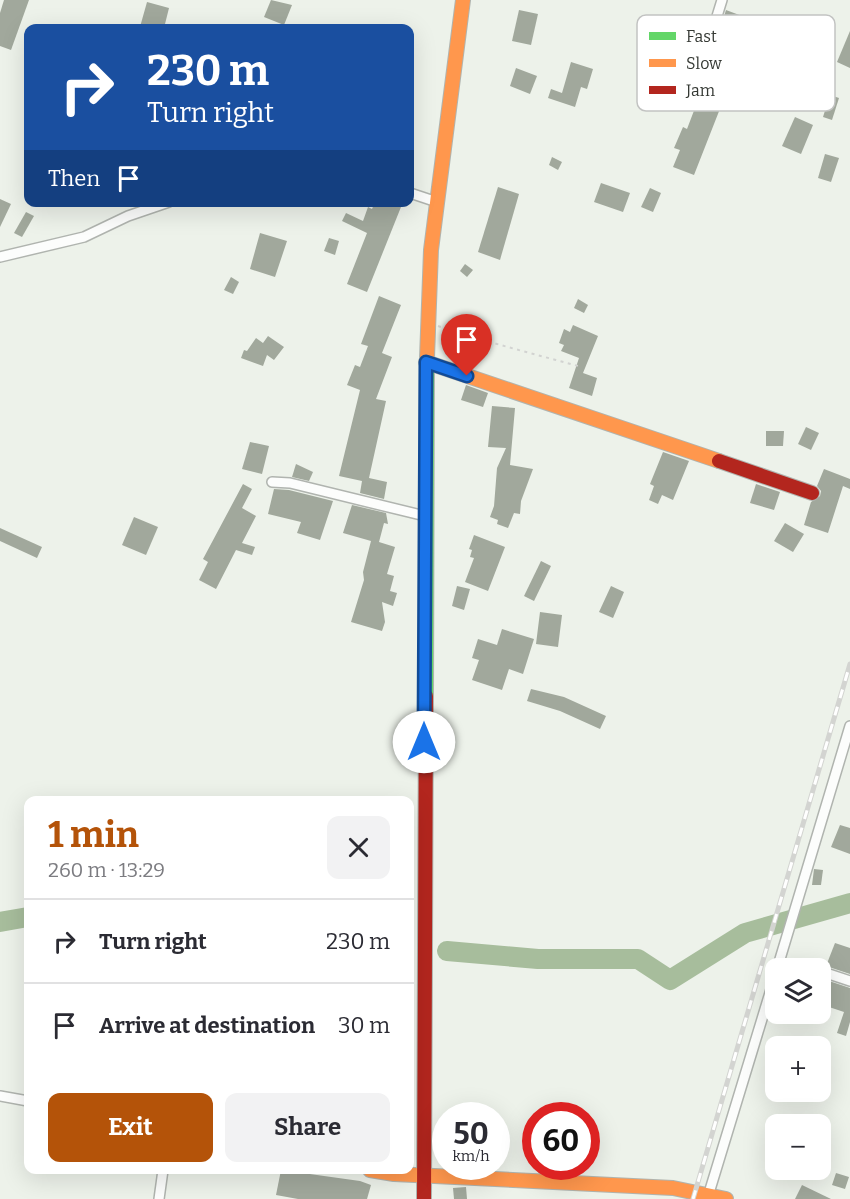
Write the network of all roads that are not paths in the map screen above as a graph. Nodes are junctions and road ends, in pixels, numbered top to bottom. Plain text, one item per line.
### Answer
1 (463, 0) edge
2 (722, 0) edge
3 (717, 15) edge
4 (414, 194) edge
5 (437, 202) junction
6 (154, 207) edge
7 (0, 257) edge
8 (426, 362) junction
9 (272, 482) dead end
10 (812, 493) dead end
11 (425, 516) junction
12 (850, 726) edge
13 (780, 958) edge
14 (831, 975) edge
15 (850, 981) edge
16 (765, 1009) edge
17 (0, 1096) edge
18 (24, 1100) edge
19 (162, 1174) edge
20 (394, 1174) edge
21 (414, 1174) edge
22 (414, 1174) edge
23 (424, 1174) junction
24 (709, 1193) junction
25 (159, 1199) edge
26 (424, 1199) edge
27 (725, 1199) edge

1 - 5 main road
2 - 3 street
4 - 5 street
5 - 8 main road
6 - 7 street
8 - 10 main road
8 - 11 main road
9 - 11 street
11 - 23 main road
12 - 13 street
14 - 15 street
16 - 24 street
17 - 18 street
19 - 25 street
20 - 22 main road
21 - 23 main road
23 - 24 main road
23 - 26 main road
24 - 27 main road

